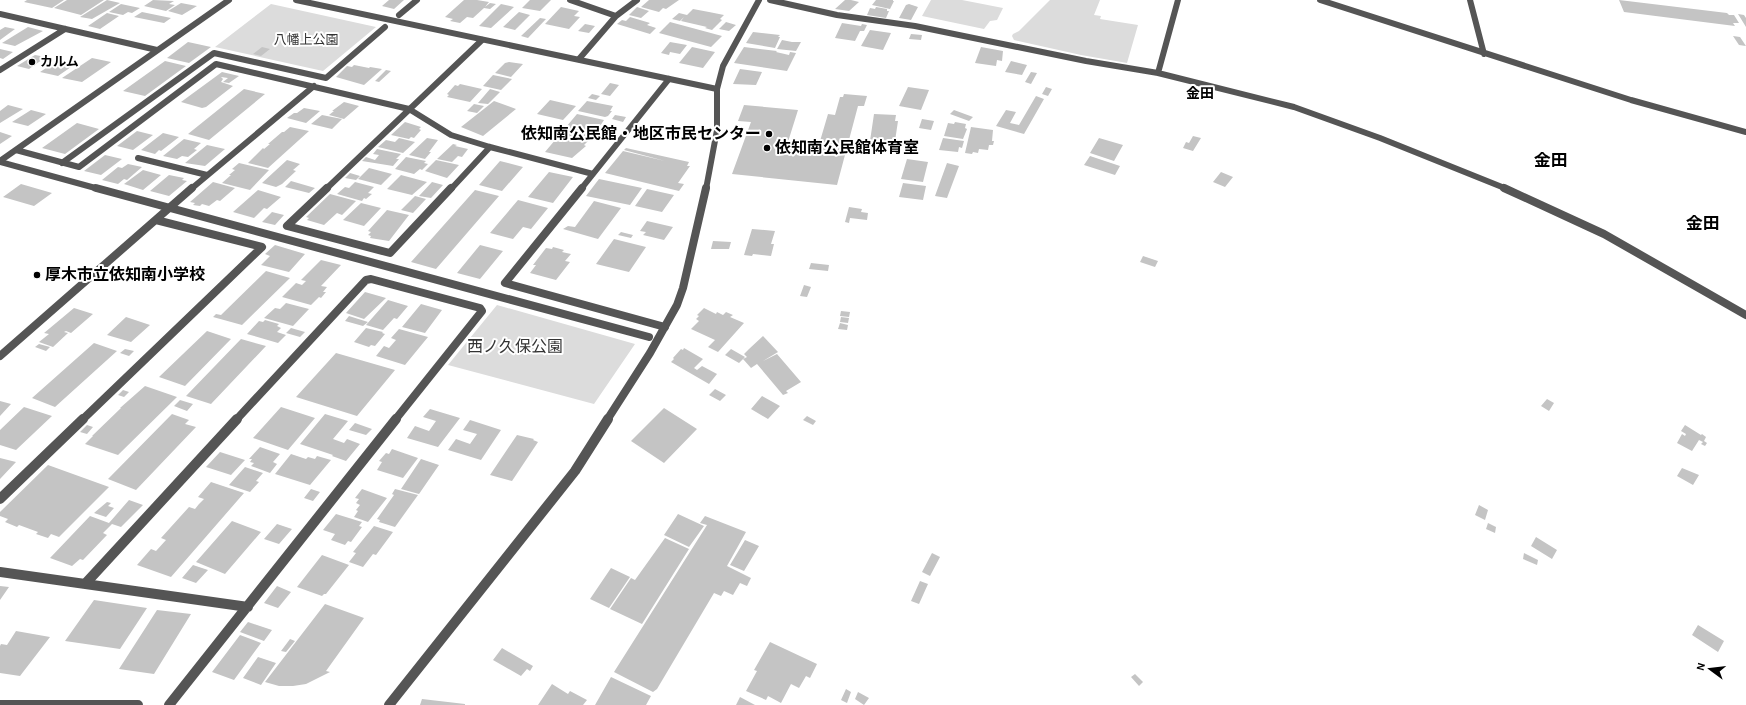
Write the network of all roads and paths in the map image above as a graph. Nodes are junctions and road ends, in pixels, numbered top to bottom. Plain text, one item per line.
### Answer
1 (229, 0) edge
2 (296, 0) edge
3 (417, 0) edge
4 (570, 0) edge
5 (637, 0) edge
6 (759, 0) edge
7 (770, 0) edge
8 (1178, 0) edge
9 (1320, 0) edge
10 (1470, 0) edge
11 (0, 14) edge
12 (399, 15) dead end
13 (616, 16) junction
14 (386, 27) dead end
15 (65, 29) junction
16 (482, 40) junction
17 (157, 50) junction
18 (1484, 54) junction
19 (579, 60) junction
20 (0, 70) edge
21 (1158, 73) junction
22 (669, 79) junction
23 (314, 86) junction
24 (717, 89) junction
25 (409, 109) junction
26 (1746, 132) edge
27 (490, 147) junction
28 (16, 150) junction
29 (138, 158) dead end
30 (0, 161) edge
31 (62, 163) junction
32 (593, 174) junction
33 (207, 175) junction
34 (171, 207) junction
35 (156, 220) junction
36 (1746, 315) edge
37 (665, 327) junction
38 (649, 337) dead end
39 (0, 356) edge
40 (0, 499) edge
41 (0, 572) edge
42 (85, 584) junction
43 (248, 607) junction
44 (0, 704) edge
45 (138, 705) edge
46 (169, 705) edge
47 (389, 705) edge

1 - 17 street
2 - 16 street
3 - 12 street
4 - 13 street
5 - 13 street
6 - 24 street
7 - 21 street
8 - 21 street
9 - 18 street
10 - 18 street
11 - 15 street
13 - 19 street
14 - 31 street
15 - 17 street
15 - 20 street
16 - 19 street
16 - 25 street
17 - 28 street
18 - 26 street
19 - 22 street
21 - 36 street
22 - 24 street
22 - 32 street
23 - 25 street
23 - 31 street
23 - 33 street
24 - 37 street
25 - 27 street
25 - 27 street
27 - 32 street
28 - 30 street
28 - 31 street
29 - 33 street
30 - 34 street
32 - 37 street
33 - 34 street
34 - 35 street
34 - 38 street
35 - 39 street
35 - 40 street
37 - 47 street
41 - 42 street
42 - 43 street
42 - 43 street
43 - 46 street
44 - 45 street

